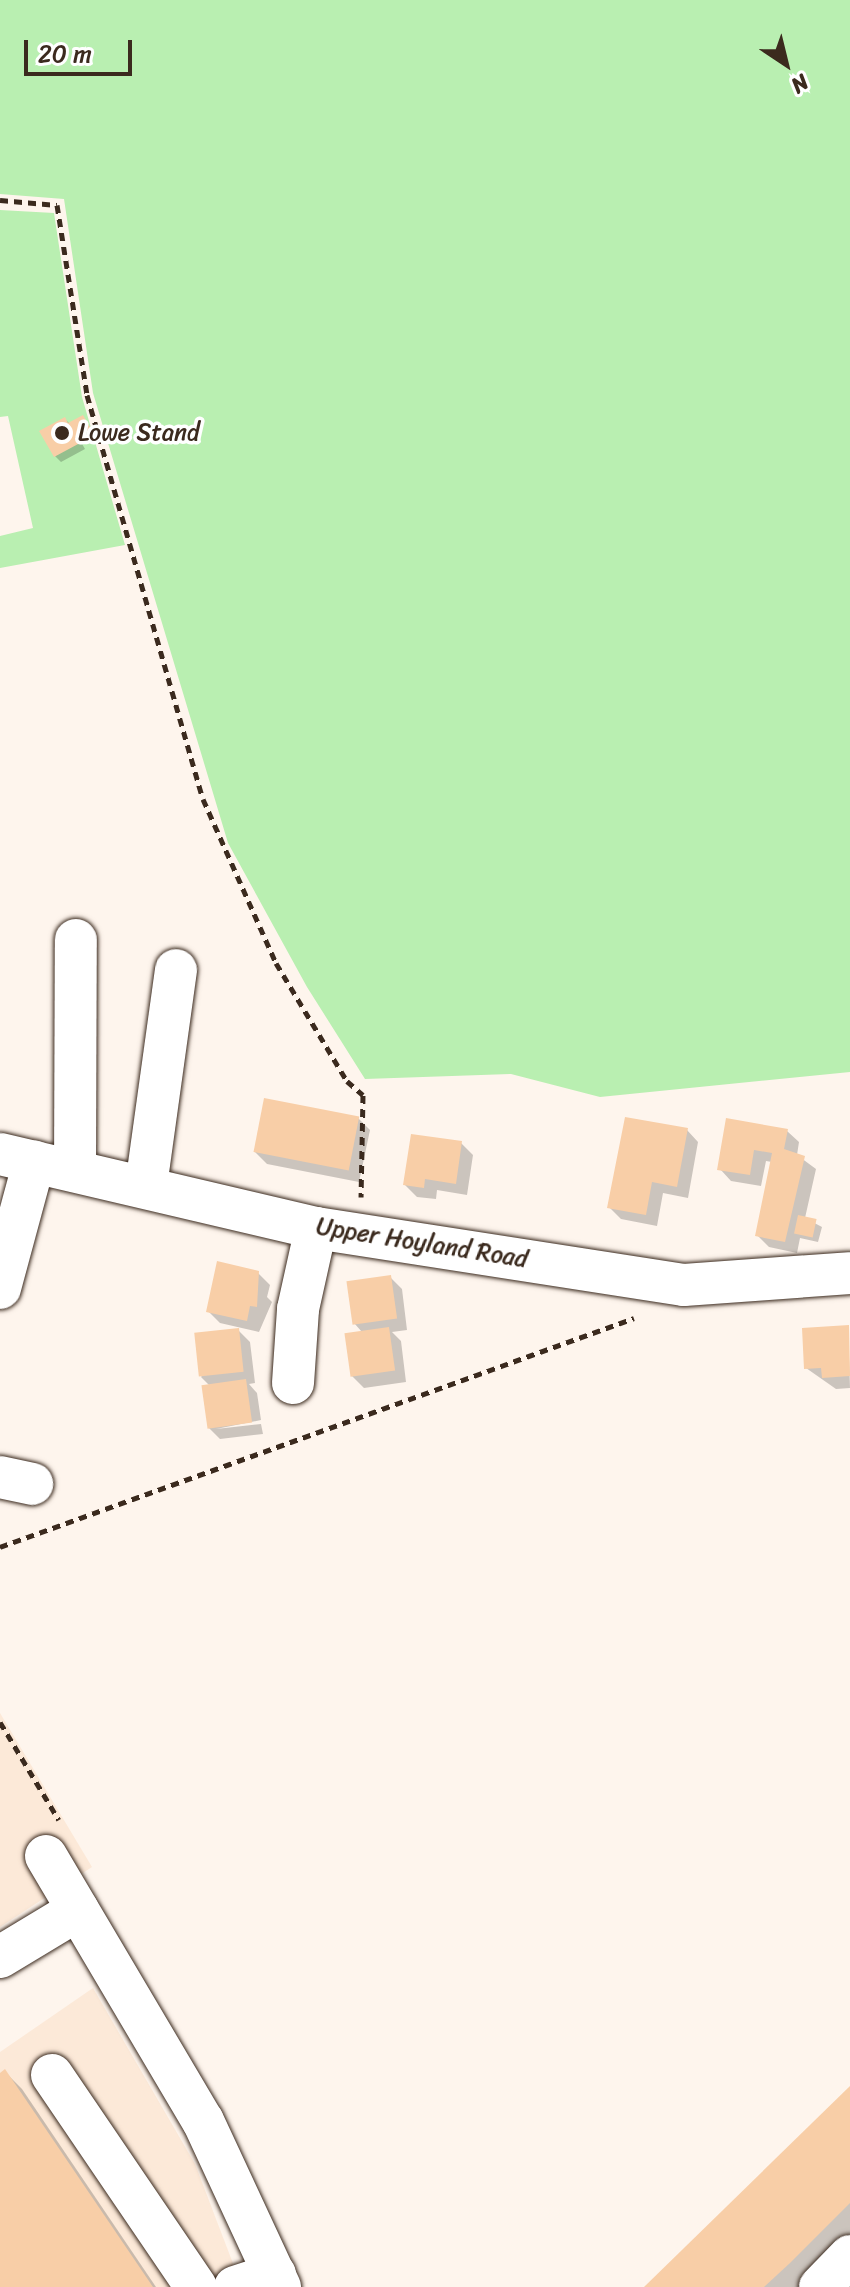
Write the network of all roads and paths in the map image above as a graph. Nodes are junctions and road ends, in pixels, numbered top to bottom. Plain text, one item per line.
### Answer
1 (0, 200) edge
2 (76, 940) dead end
3 (176, 970) dead end
4 (17, 1158) edge
5 (75, 1171) junction
6 (146, 1186) junction
7 (316, 1228) junction
8 (359, 1234) junction
9 (850, 1273) edge
10 (684, 1285) junction
11 (0, 1288) edge
12 (293, 1383) dead end
13 (0, 1547) edge
14 (0, 1722) edge
15 (46, 1856) joint
16 (78, 1910) junction
17 (0, 1957) edge
18 (52, 2075) dead end
19 (850, 2256) edge
20 (278, 2280) edge
21 (196, 2287) edge
22 (235, 2287) edge
23 (820, 2287) edge

1 - 8 path
2 - 5 street
3 - 6 street
4 - 5 street, Upper Hoyland Road
4 - 11 street
5 - 6 street, Upper Hoyland Road
6 - 7 street, Upper Hoyland Road
7 - 8 street, Upper Hoyland Road
7 - 12 street
8 - 10 street, Upper Hoyland Road
9 - 10 street, Upper Hoyland Road
10 - 13 path
14 - 15 path
15 - 16 street
16 - 17 street
16 - 20 street
18 - 21 street
19 - 23 street
20 - 22 street

